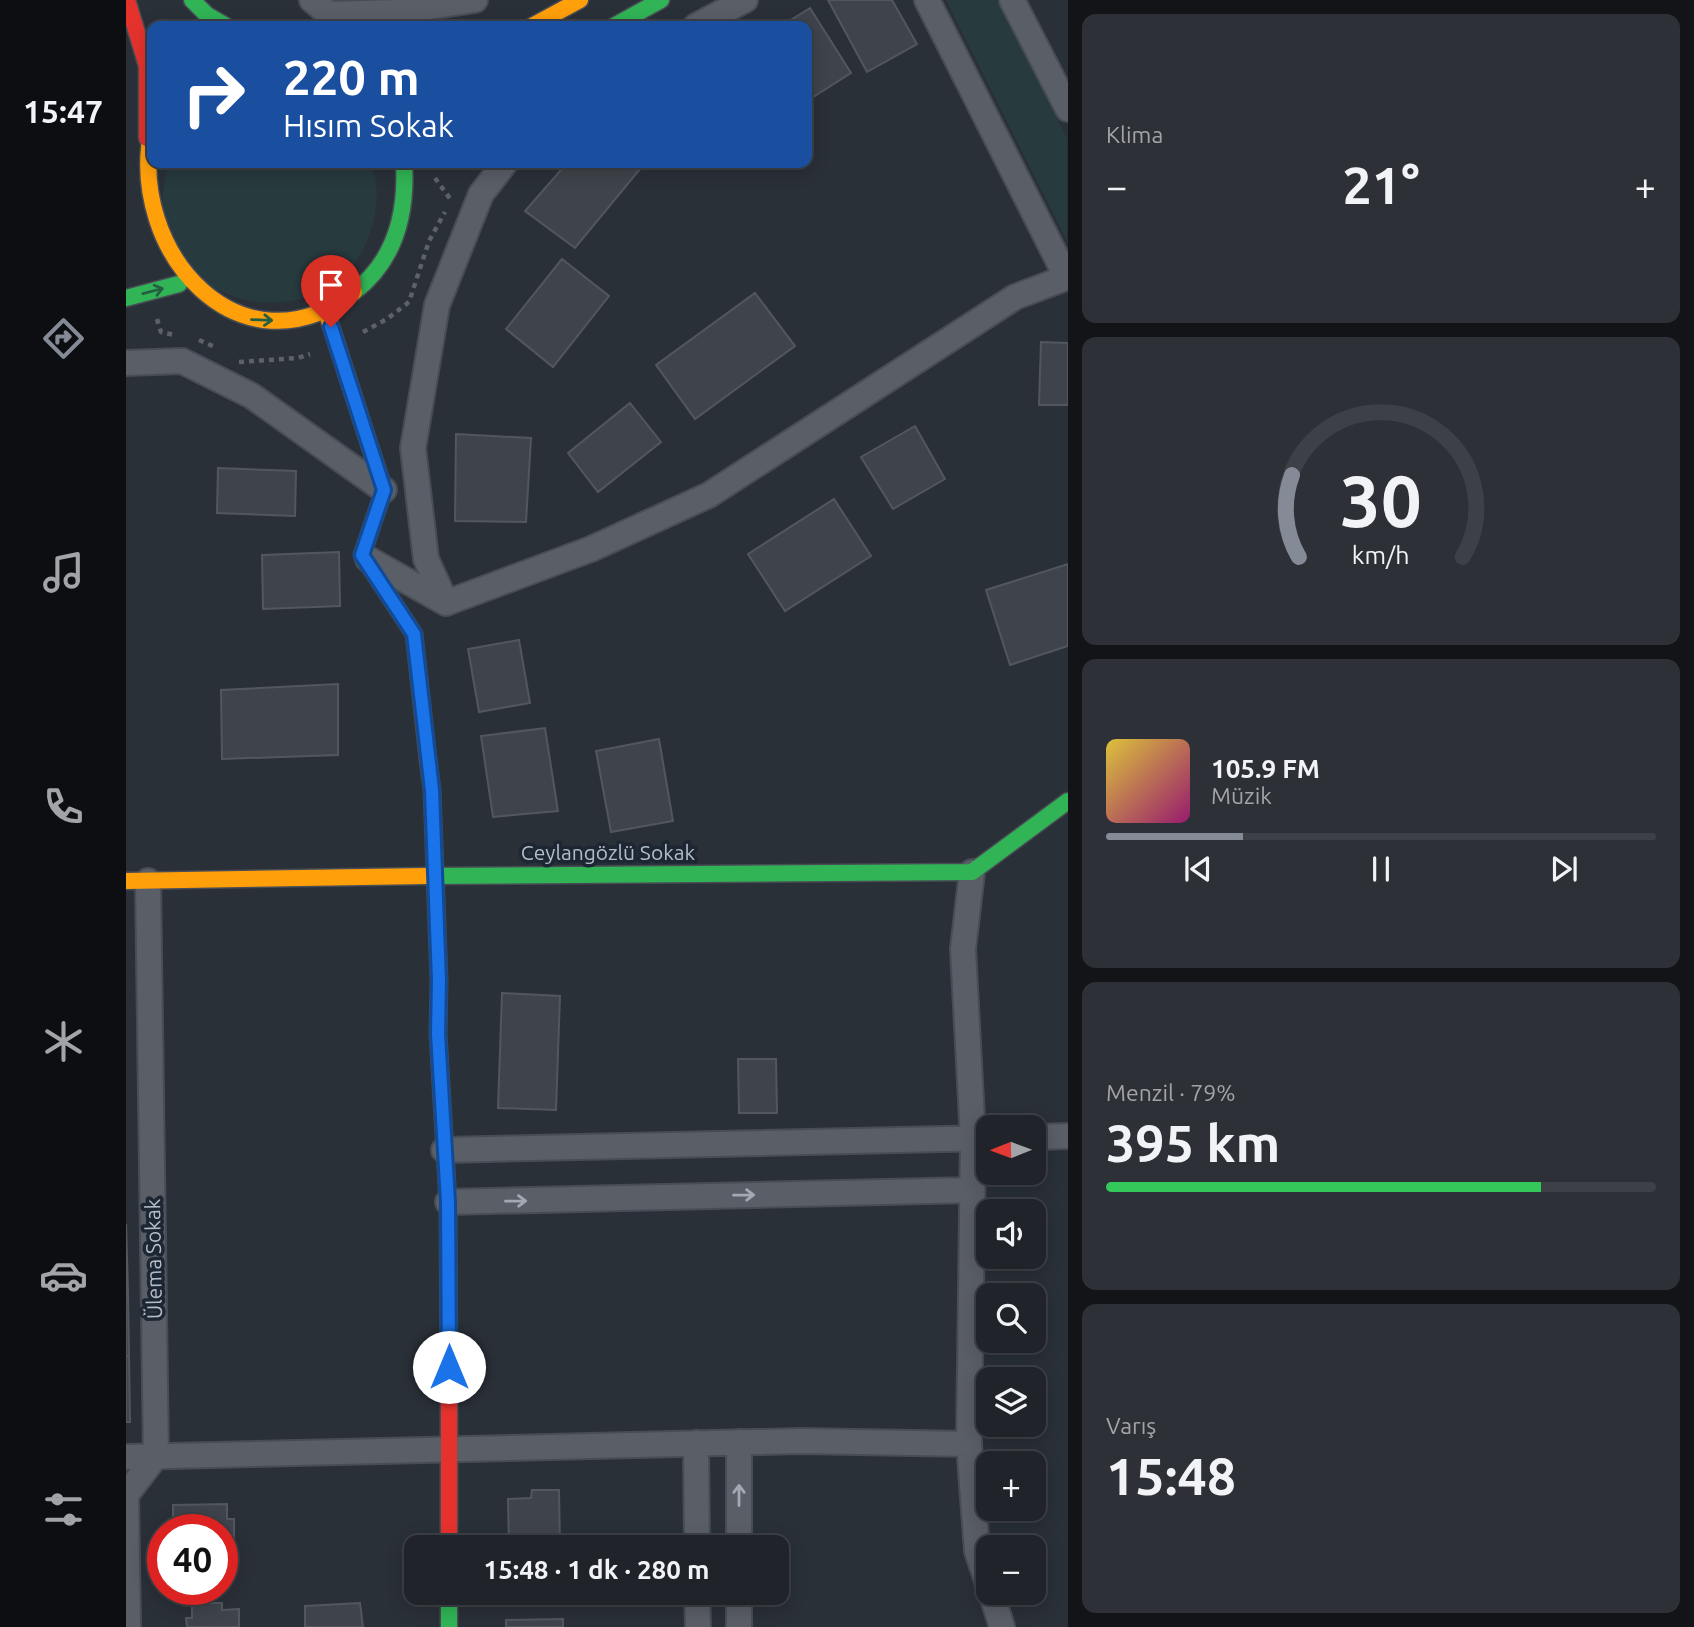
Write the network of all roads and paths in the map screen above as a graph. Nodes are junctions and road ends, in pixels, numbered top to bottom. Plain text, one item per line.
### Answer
1 (127, 0) edge
2 (192, 0) edge
3 (312, 0) edge
4 (475, 0) edge
5 (580, 0) edge
6 (661, 0) edge
7 (745, 0) edge
8 (926, 0) edge
9 (1012, 0) edge
10 (217, 21) edge
11 (541, 21) edge
12 (623, 21) edge
13 (705, 21) edge
14 (147, 66) edge
15 (1065, 100) edge
16 (147, 144) edge
17 (406, 168) edge
18 (501, 168) edge
19 (1067, 278) edge
20 (179, 284) junction
21 (126, 298) edge
22 (326, 311) junction
23 (126, 363) edge
24 (384, 490) junction
25 (362, 555) junction
26 (446, 603) junction
27 (1068, 801) edge
28 (971, 872) junction
29 (434, 876) junction
30 (137, 881) edge
31 (979, 1115) edge
32 (1068, 1136) edge
33 (1046, 1137) edge
34 (976, 1139) edge
35 (444, 1150) junction
36 (976, 1167) edge
37 (972, 1190) junction
38 (448, 1202) junction
39 (739, 1442) junction
40 (696, 1443) junction
41 (969, 1444) junction
42 (449, 1449) junction
43 (156, 1456) junction
44 (126, 1457) edge
45 (449, 1535) edge
46 (697, 1535) edge
47 (739, 1535) edge
48 (976, 1550) edge
49 (449, 1605) edge
50 (698, 1605) edge
51 (739, 1605) edge
52 (995, 1605) edge
53 (128, 1627) edge
54 (449, 1627) edge
55 (698, 1627) edge
56 (739, 1627) edge
57 (1002, 1627) edge

1 - 14 street
2 - 10 street
3 - 4 street
5 - 11 street
6 - 12 street
7 - 13 street
8 - 19 street
9 - 15 street
16 - 20 street
17 - 22 street
18 - 26 street
19 - 26 street
21 -> 20 street
20 -> 22 street
22 - 24 street
23 - 24 street
24 - 25 street
25 - 26 street
25 - 29 street
27 - 28 street
28 - 29 street, Ceylangözlü Sokak
28 - 31 street
29 - 30 street, Ceylangözlü Sokak
29 - 35 street
30 - 43 street, Ülema Sokak
32 - 33 street
34 - 35 street
35 - 38 street
36 - 37 street
38 -> 37 street
37 - 41 street
38 - 42 street
39 - 40 street
39 - 41 street
47 -> 39 street
40 - 42 street
40 - 46 street
41 - 48 street
42 - 43 street
42 - 45 street
43 - 44 street
43 - 53 street
49 - 54 street
50 - 55 street
51 - 56 street
52 - 57 street

